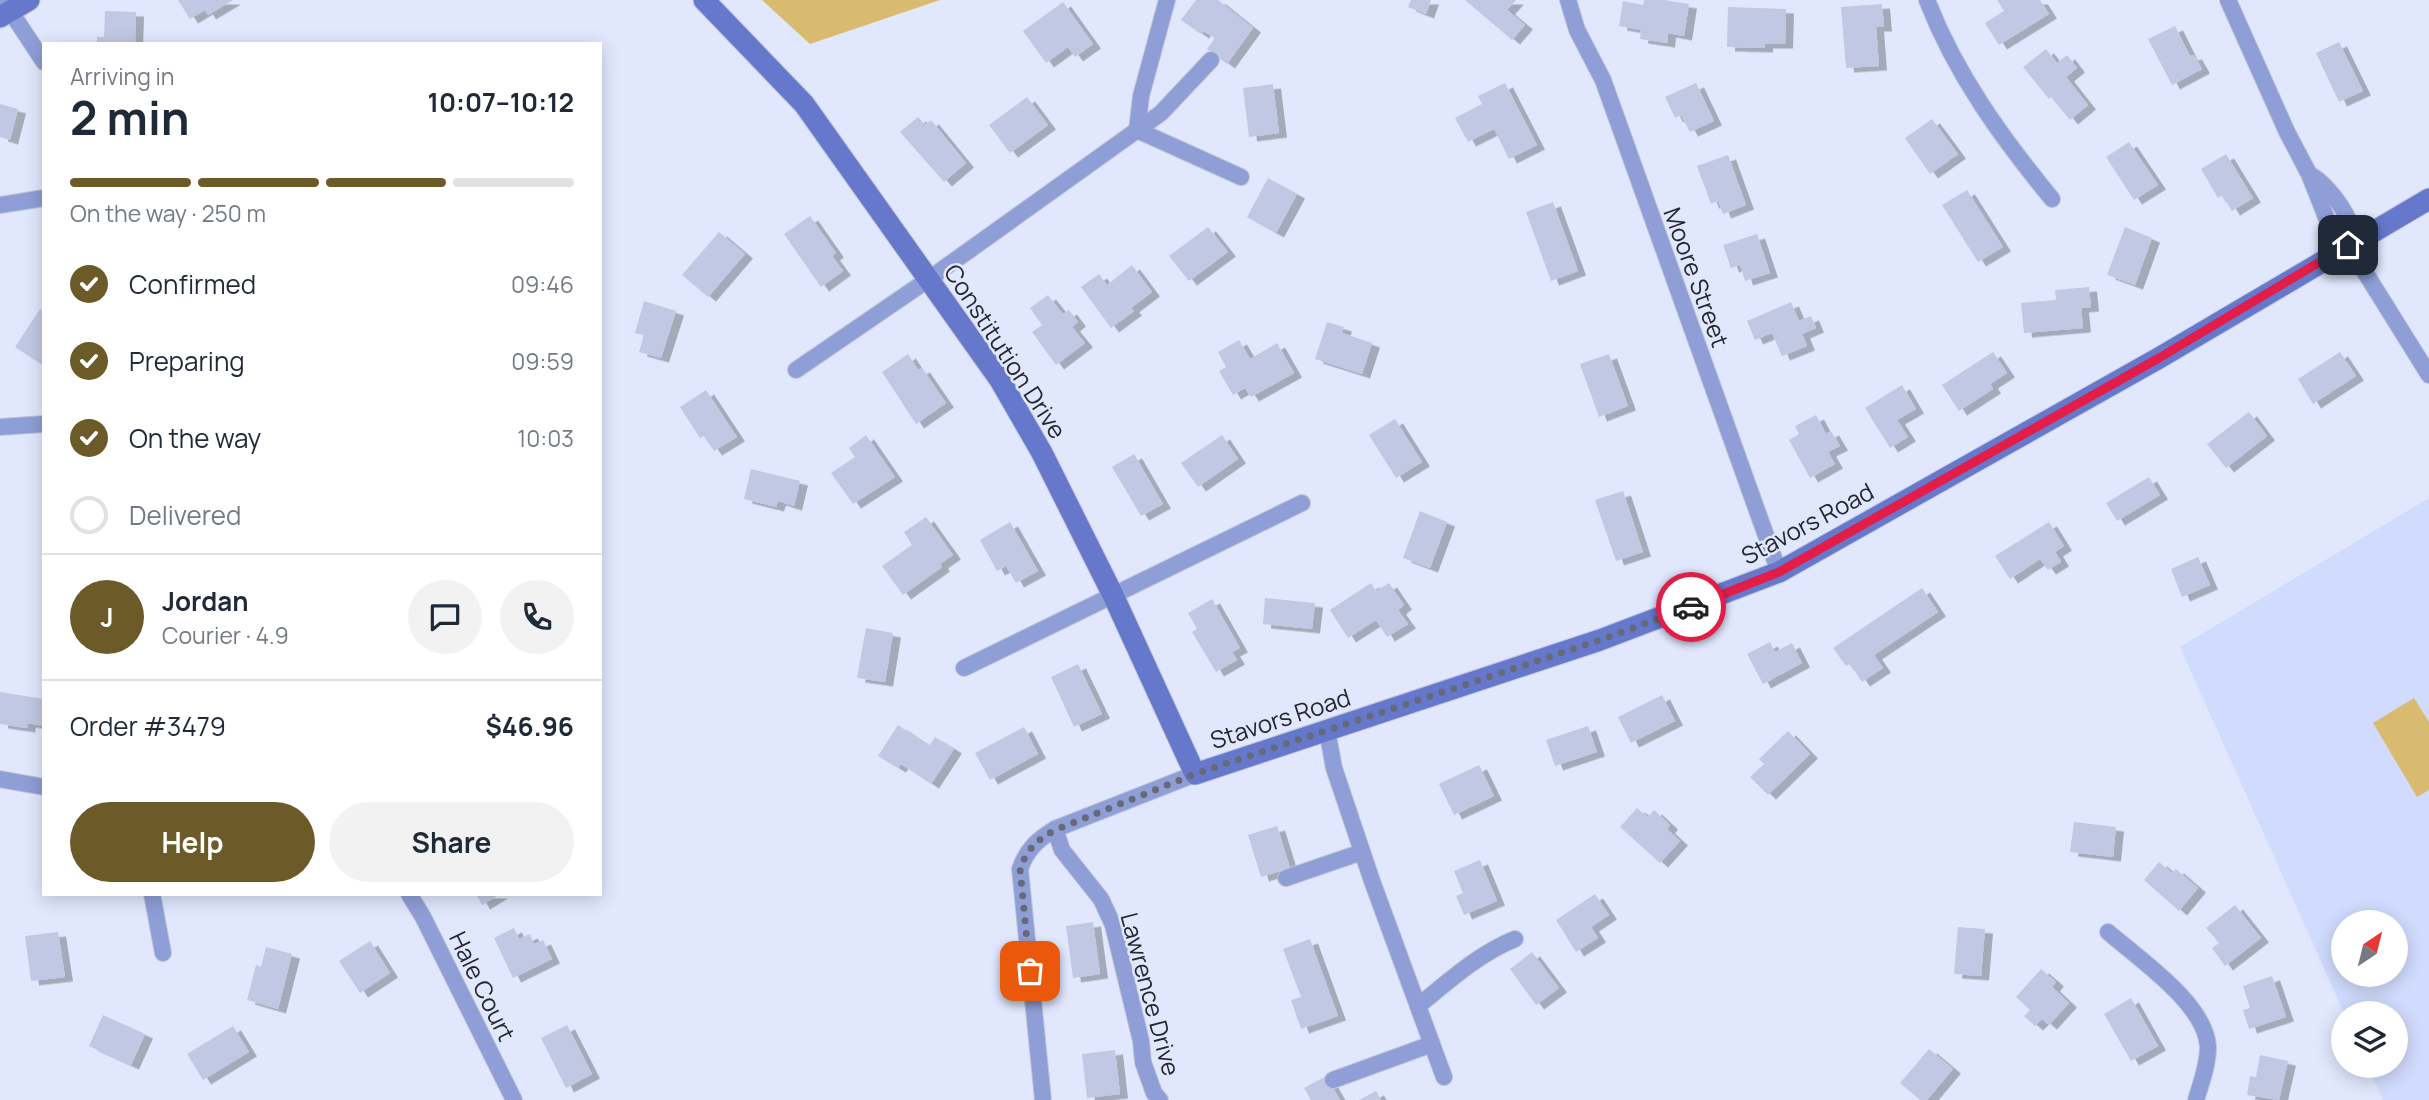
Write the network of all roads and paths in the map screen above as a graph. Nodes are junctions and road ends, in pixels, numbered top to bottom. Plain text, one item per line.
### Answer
1 (29, 0) edge
2 (704, 0) edge
3 (1167, 0) edge
4 (1568, 0) edge
5 (1927, 0) edge
6 (2228, 0) edge
7 (4, 9) edge
8 (42, 59) edge
9 (1211, 60) dead end
10 (1137, 130) junction
11 (1241, 177) dead end
12 (42, 198) edge
13 (2052, 199) dead end
14 (2429, 199) edge
15 (0, 205) edge
16 (2348, 245) junction
17 (929, 279) junction
18 (796, 370) dead end
19 (2429, 375) edge
20 (42, 424) edge
21 (0, 427) edge
22 (1303, 503) dead end
23 (1779, 572) junction
24 (1113, 596) junction
25 (964, 668) dead end
26 (1327, 730) junction
27 (1195, 774) junction
28 (0, 779) edge
29 (42, 787) edge
30 (1055, 830) junction
31 (1362, 852) junction
32 (1286, 878) dead end
33 (152, 896) edge
34 (410, 896) edge
35 (2108, 932) dead end
36 (1515, 939) dead end
37 (163, 953) dead end
38 (1418, 1006) junction
39 (1432, 1044) junction
40 (1444, 1077) dead end
41 (1333, 1080) dead end
42 (514, 1100) edge
43 (1043, 1100) edge
44 (1160, 1100) edge
45 (2196, 1100) edge

1 - 7 street
2 - 17 street, Constitution Drive
3 - 10 street
4 - 23 street, Moore Street
5 - 13 street
6 - 16 street
7 - 8 street
9 - 10 street
10 - 11 street
10 - 17 street
12 - 15 street
14 - 16 street, Stavors Road
16 - 19 street
16 - 23 street, Stavors Road
17 - 18 street
17 - 24 street, Constitution Drive
20 - 21 street
22 - 24 street
23 - 26 street, Stavors Road
24 - 25 street
24 - 27 street, Constitution Drive
26 - 27 street, Stavors Road
26 - 31 street
27 - 30 street, Stavors Road
28 - 29 street
30 - 43 street, Stavors Road
30 - 44 street, Lawrence Drive
31 - 32 street
31 - 38 street
33 - 37 street
34 - 42 street, Hale Court
35 - 45 street
36 - 38 street
38 - 39 street
39 - 40 street
39 - 41 street

